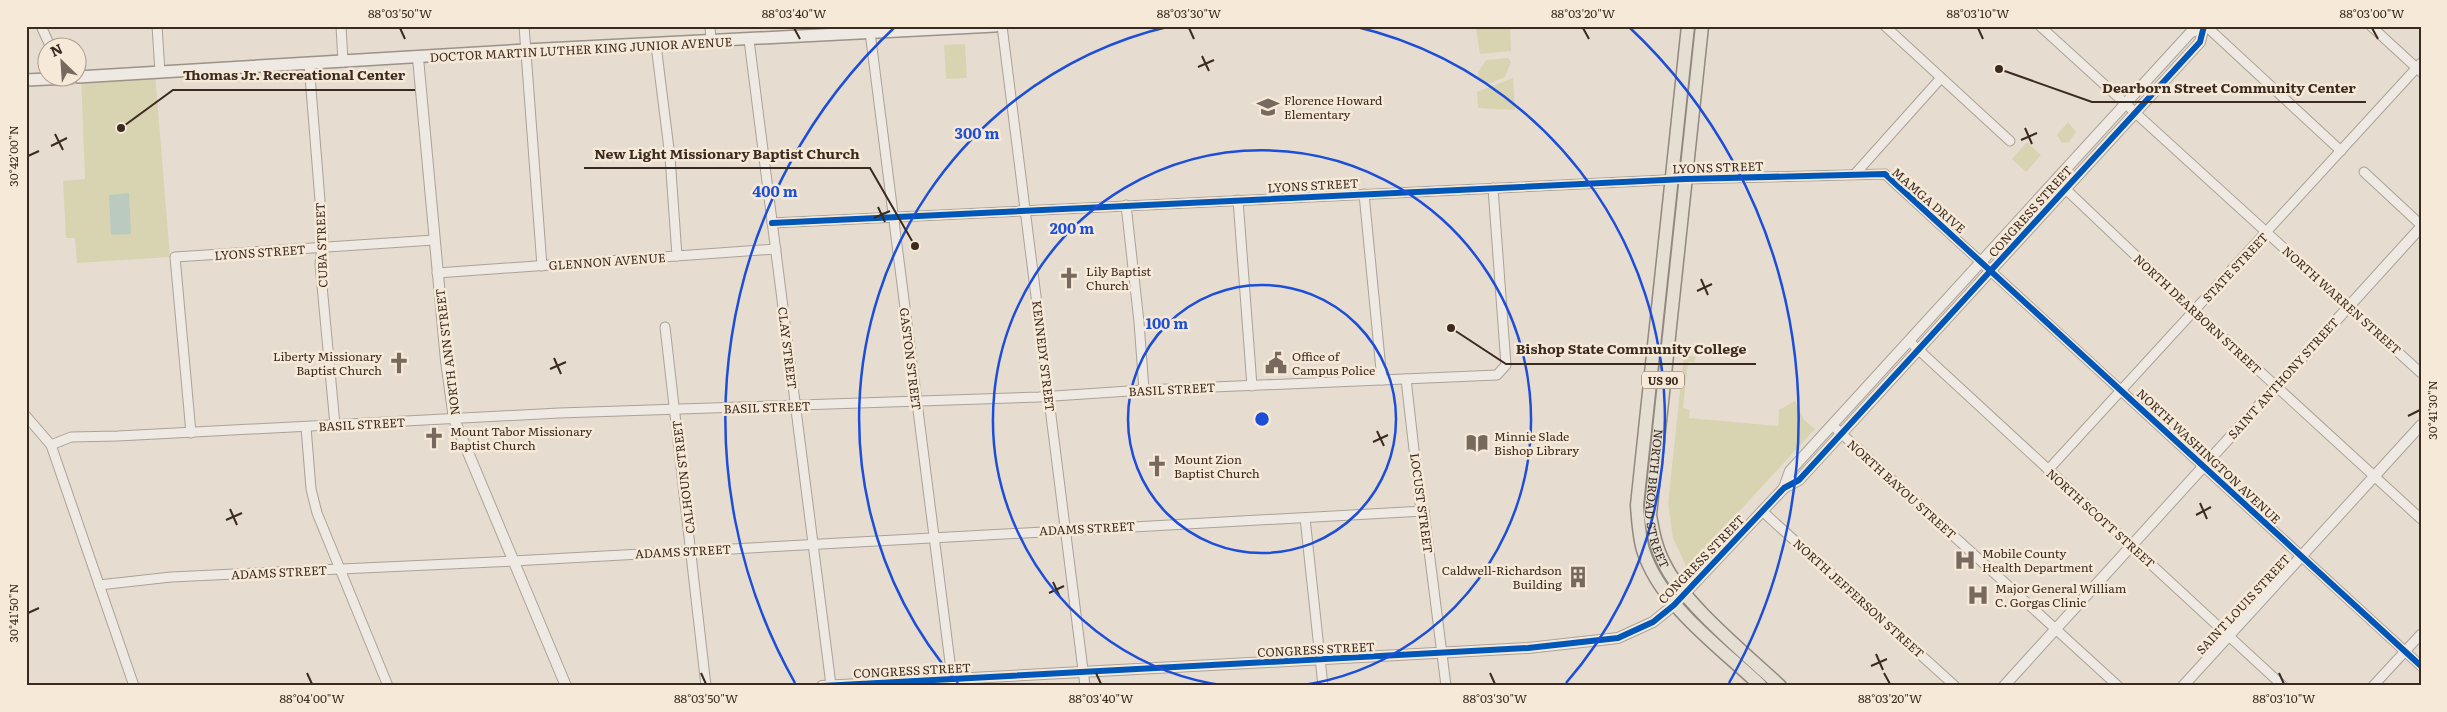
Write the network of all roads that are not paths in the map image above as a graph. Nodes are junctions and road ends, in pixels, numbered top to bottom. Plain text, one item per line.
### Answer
1 (42, 26) edge
2 (157, 26) edge
3 (341, 26) edge
4 (524, 26) edge
5 (710, 26) edge
6 (995, 26) edge
7 (1002, 26) edge
8 (1688, 26) edge
9 (1702, 26) edge
10 (1885, 26) edge
11 (2040, 26) edge
12 (2204, 26) edge
13 (2371, 26) edge
14 (893, 28) edge
15 (870, 32) junction
16 (47, 38) edge
17 (749, 40) junction
18 (711, 42) junction
19 (656, 45) junction
20 (525, 50) junction
21 (418, 58) junction
22 (343, 62) junction
23 (309, 64) junction
24 (2419, 68) edge
25 (160, 72) junction
26 (88, 76) edge
27 (1941, 78) junction
28 (2125, 104) junction
29 (2134, 113) junction
30 (2010, 141) dead end
31 (2341, 151) junction
32 (2364, 172) dead end
33 (1855, 174) junction
34 (1685, 179) junction
35 (1672, 180) junction
36 (2056, 180) junction
37 (1493, 188) junction
38 (2065, 189) junction
39 (1364, 194) junction
40 (1238, 200) junction
41 (1126, 205) junction
42 (1026, 210) junction
43 (892, 216) junction
44 (772, 223) junction
45 (2421, 226) edge
46 (2267, 232) junction
47 (434, 240) junction
48 (322, 248) junction
49 (776, 249) junction
50 (677, 256) junction
51 (1982, 262) junction
52 (542, 266) junction
53 (1991, 270) junction
54 (438, 273) junction
55 (2348, 307) junction
56 (2194, 311) junction
57 (665, 327) dead end
58 (1909, 341) junction
59 (1919, 349) junction
60 (2421, 373) edge
61 (1406, 379) junction
62 (1382, 380) junction
63 (1252, 386) junction
64 (2276, 386) junction
65 (1144, 390) junction
66 (2121, 390) junction
67 (1050, 397) junction
68 (917, 402) junction
69 (796, 406) junction
70 (675, 410) junction
71 (26, 416) edge
72 (454, 419) junction
73 (335, 425) junction
74 (2421, 425) edge
75 (306, 426) junction
76 (1832, 426) junction
77 (191, 432) junction
78 (1841, 434) junction
79 (51, 445) junction
80 (2203, 466) junction
81 (2048, 470) junction
82 (2374, 476) junction
83 (1784, 488) junction
84 (1424, 511) junction
85 (1762, 511) junction
86 (1305, 518) junction
87 (2421, 519) edge
88 (1066, 529) junction
89 (934, 537) junction
90 (813, 544) junction
91 (2131, 546) junction
92 (691, 551) junction
93 (2302, 557) junction
94 (514, 560) junction
95 (340, 569) junction
96 (99, 585) junction
97 (1685, 593) junction
98 (1674, 605) junction
99 (2055, 629) junction
100 (2421, 634) edge
101 (2229, 635) junction
102 (2405, 651) junction
103 (1442, 653) junction
104 (1320, 660) junction
105 (2421, 666) edge
106 (1084, 672) junction
107 (952, 682) edge
108 (831, 685) edge
109 (134, 686) edge
110 (388, 686) edge
111 (566, 686) edge
112 (706, 686) edge
113 (822, 686) edge
114 (1086, 686) edge
115 (1323, 686) edge
116 (1446, 686) edge
117 (1761, 686) edge
118 (1780, 686) edge
119 (1955, 686) edge
120 (2004, 686) edge
121 (2118, 686) edge
122 (2183, 686) edge
123 (2283, 686) edge
124 (2373, 686) edge

1 - 16 street
2 - 25 street
3 - 22 street
4 - 20 street
5 - 18 street
6 - 14 main road, DOCTOR MARTIN LUTHER KING JUNIOR AVENUE
7 - 42 street, KENNEDY STREET
8 - 35 main road, NORTH BROAD STREET / US 90
9 - 34 main road, NORTH BROAD STREET / US 90
10 - 27 street
11 - 28 street, NORTH WARREN STREET
12 - 28 street, CONGRESS STREET
12 - 29 street, CONGRESS STREET
12 - 31 street
13 - 24 street
14 - 15 main road, DOCTOR MARTIN LUTHER KING JUNIOR AVENUE
15 - 17 main road, DOCTOR MARTIN LUTHER KING JUNIOR AVENUE
15 - 43 street, GASTON STREET
17 - 18 main road, DOCTOR MARTIN LUTHER KING JUNIOR AVENUE
17 - 44 street, CLAY STREET
18 - 19 main road, DOCTOR MARTIN LUTHER KING JUNIOR AVENUE
19 - 20 main road, DOCTOR MARTIN LUTHER KING JUNIOR AVENUE
19 - 50 street
20 - 21 main road, DOCTOR MARTIN LUTHER KING JUNIOR AVENUE
20 - 52 street
21 - 22 main road, DOCTOR MARTIN LUTHER KING JUNIOR AVENUE
21 - 47 street, NORTH ANN STREET
22 - 23 main road, DOCTOR MARTIN LUTHER KING JUNIOR AVENUE
23 - 25 main road, DOCTOR MARTIN LUTHER KING JUNIOR AVENUE
23 - 48 street, CUBA STREET
24 - 31 street, STATE STREET
25 - 26 main road, DOCTOR MARTIN LUTHER KING JUNIOR AVENUE
27 - 30 street
27 - 33 street
28 - 29 street, NORTH WARREN STREET
28 - 36 street, CONGRESS STREET
29 - 38 street, CONGRESS STREET
29 - 46 street, NORTH WARREN STREET
31 - 46 street, STATE STREET
32 - 45 street
33 - 34 street, LYONS STREET
33 - 51 street, MAMGA DRIVE
34 - 35 street, LYONS STREET
34 - 97 main road, NORTH BROAD STREET / US 90
35 - 37 street, LYONS STREET
35 - 98 main road, NORTH BROAD STREET / US 90
36 - 38 street, NORTH DEARBORN STREET
36 - 51 street, CONGRESS STREET
37 - 39 street, LYONS STREET
37 - 61 street, BASIL STREET
38 - 53 street, CONGRESS STREET
38 - 56 street, NORTH DEARBORN STREET
39 - 40 street, LYONS STREET
39 - 62 street
40 - 41 street, LYONS STREET
40 - 63 street
41 - 42 street, LYONS STREET
41 - 65 street
42 - 43 street, LYONS STREET
42 - 67 street, KENNEDY STREET
43 - 44 street, LYONS STREET
43 - 68 street, GASTON STREET
44 - 49 street, CLAY STREET
45 - 55 street, SAINT ANTHONY STREET
46 - 55 street, NORTH WARREN STREET
46 - 56 street, STATE STREET
47 - 48 street, LYONS STREET
47 - 54 street, NORTH ANN STREET
48 - 73 street, CUBA STREET
48 - 77 street, LYONS STREET
49 - 50 street, GLENNON AVENUE
49 - 69 street, CLAY STREET
50 - 52 street, GLENNON AVENUE
51 - 53 street, NORTH WASHINGTON AVENUE
51 - 58 street, CONGRESS STREET
52 - 54 street, GLENNON AVENUE
53 - 59 street, CONGRESS STREET
53 - 66 street, NORTH WASHINGTON AVENUE
54 - 72 street, NORTH ANN STREET
55 - 60 street, NORTH WARREN STREET
55 - 64 street, SAINT ANTHONY STREET
56 - 64 street, NORTH DEARBORN STREET
56 - 66 street, STATE STREET
57 - 70 street, CALHOUN STREET
58 - 59 street, NORTH SCOTT STREET
58 - 76 street, CONGRESS STREET
59 - 78 street, CONGRESS STREET
59 - 81 street, NORTH SCOTT STREET
61 - 62 street, BASIL STREET
61 - 84 street, LOCUST STREET
62 - 63 street, BASIL STREET
63 - 65 street, BASIL STREET
64 - 80 street, SAINT ANTHONY STREET
64 - 82 street, NORTH DEARBORN STREET
65 - 67 street, BASIL STREET
66 - 80 street, NORTH WASHINGTON AVENUE
66 - 81 street, STATE STREET
67 - 68 street, BASIL STREET
67 - 88 street, KENNEDY STREET
68 - 69 street, BASIL STREET
68 - 89 street, GASTON STREET
69 - 70 street, BASIL STREET
69 - 90 street, CLAY STREET
70 - 72 street, BASIL STREET
70 - 92 street, CALHOUN STREET
71 - 79 street
72 - 73 street, BASIL STREET
72 - 94 street, NORTH ANN STREET
73 - 75 street, BASIL STREET
74 - 82 street, SAINT LOUIS STREET
75 - 77 street, BASIL STREET
75 - 95 street
76 - 78 street, NORTH BAYOU STREET
76 - 83 street, CONGRESS STREET
77 - 79 street, BASIL STREET
78 - 83 street, CONGRESS STREET
78 - 99 street, NORTH BAYOU STREET
79 - 96 street
80 - 91 street, SAINT ANTHONY STREET
80 - 93 street, NORTH WASHINGTON AVENUE
81 - 91 street, NORTH SCOTT STREET
82 - 87 street, NORTH DEARBORN STREET
82 - 93 street, SAINT LOUIS STREET
83 - 85 street, CONGRESS STREET
84 - 86 street
84 - 103 street, LOCUST STREET
85 - 97 street, CONGRESS STREET
85 - 119 street, NORTH JEFFERSON STREET
86 - 88 street, ADAMS STREET
86 - 104 street
88 - 89 street, ADAMS STREET
88 - 106 street, KENNEDY STREET
89 - 90 street, ADAMS STREET
89 - 107 street, GASTON STREET
90 - 92 street, ADAMS STREET
90 - 108 street, CLAY STREET
91 - 99 street, SAINT ANTHONY STREET
91 - 101 street, NORTH SCOTT STREET
92 - 94 street, ADAMS STREET
92 - 112 street, CALHOUN STREET
93 - 101 street, SAINT LOUIS STREET
93 - 102 street, NORTH WASHINGTON AVENUE
94 - 95 street, ADAMS STREET
94 - 111 street, NORTH ANN STREET
95 - 96 street, ADAMS STREET
95 - 110 street
96 - 109 street
97 - 98 street, CONGRESS STREET
97 - 118 main road, NORTH BROAD STREET / US 90
98 - 103 street, CONGRESS STREET
98 - 117 main road, NORTH BROAD STREET / US 90
99 - 120 street, SAINT ANTHONY STREET
99 - 121 street, NORTH BAYOU STREET
100 - 102 street
101 - 122 street, SAINT LOUIS STREET
101 - 123 street, NORTH SCOTT STREET
102 - 105 street, NORTH WASHINGTON AVENUE
102 - 124 street
103 - 104 street, CONGRESS STREET
103 - 116 street, LOCUST STREET
104 - 106 street, CONGRESS STREET
104 - 115 street
106 - 107 street, CONGRESS STREET
106 - 114 street, KENNEDY STREET
107 - 108 street, CONGRESS STREET
108 - 113 street, CONGRESS STREET

